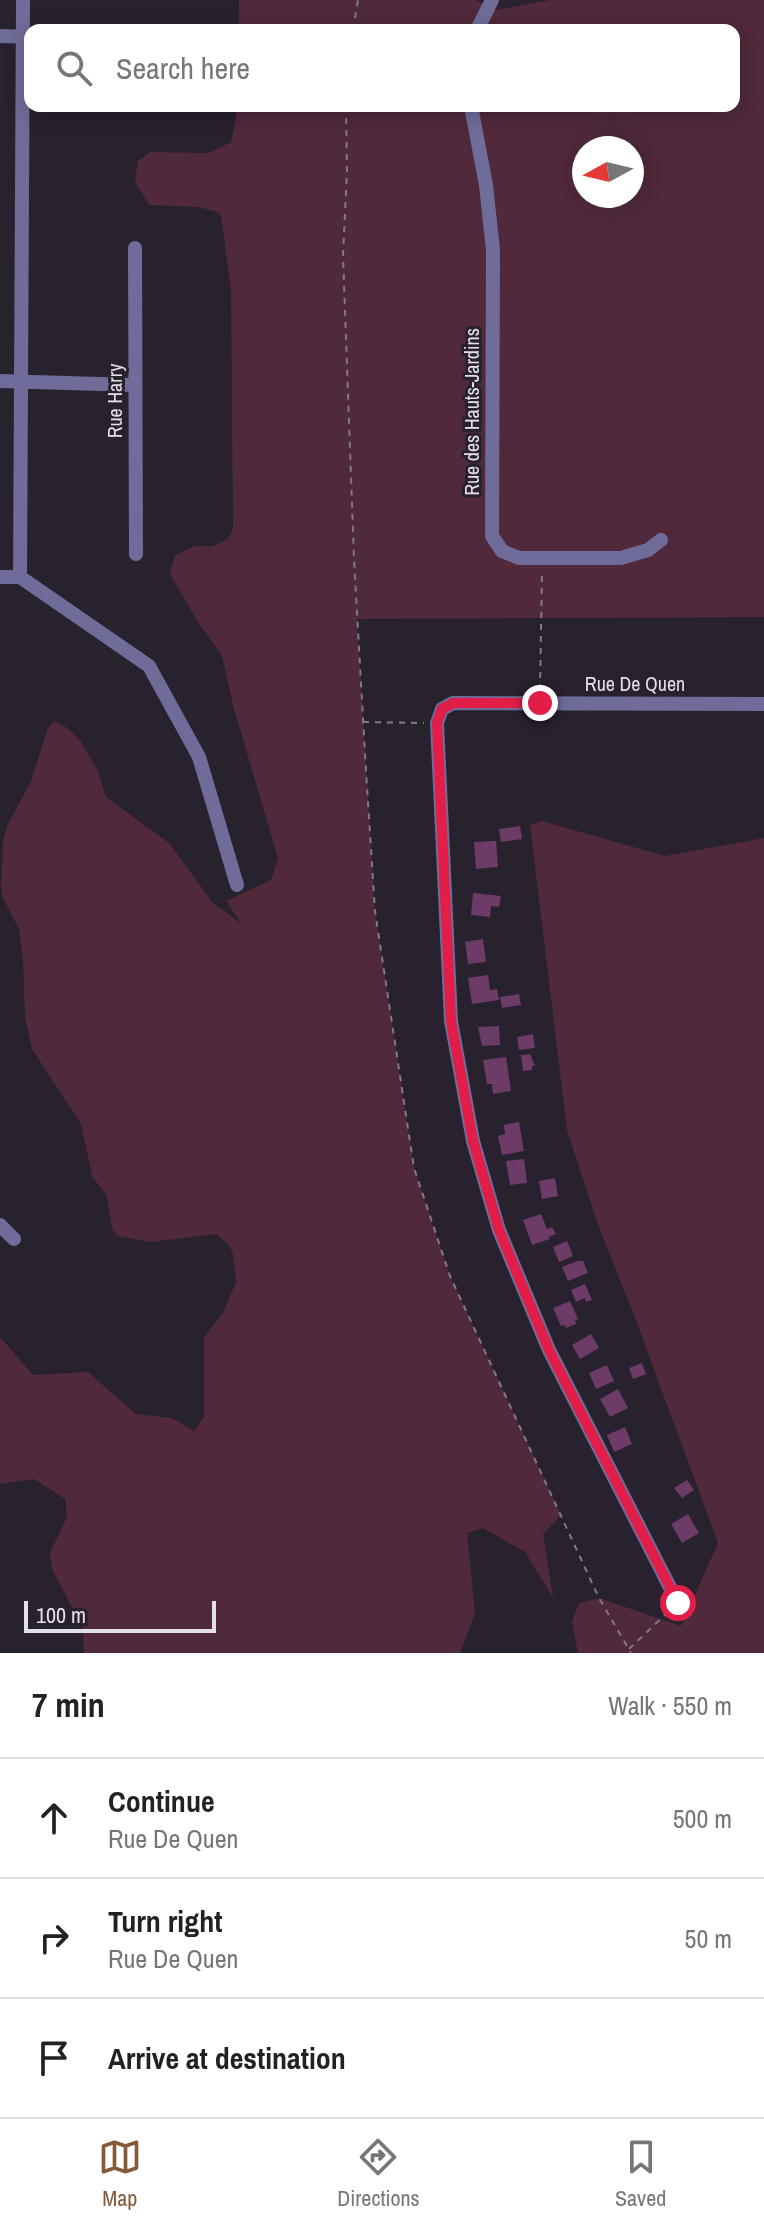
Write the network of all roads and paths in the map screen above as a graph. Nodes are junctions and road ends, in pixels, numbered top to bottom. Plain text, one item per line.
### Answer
1 (23, 0) edge
2 (358, 0) edge
3 (492, 0) edge
4 (25, 24) edge
5 (354, 24) edge
6 (480, 24) edge
7 (0, 36) edge
8 (24, 37) edge
9 (25, 112) edge
10 (346, 112) edge
11 (472, 112) edge
12 (135, 248) dead end
13 (0, 381) edge
14 (22, 382) junction
15 (134, 385) junction
16 (661, 540) dead end
17 (136, 554) dead end
18 (543, 558) junction
19 (0, 577) edge
20 (20, 577) junction
21 (540, 703) junction
22 (764, 704) edge
23 (363, 722) junction
24 (437, 723) junction
25 (237, 885) dead end
26 (0, 1225) edge
27 (14, 1239) dead end
28 (678, 1603) joint
29 (630, 1651) edge

1 - 4 street
2 - 5 path
3 - 6 street
7 - 8 street
9 - 14 street
10 - 23 path
11 - 18 street, Rue des Hauts-Jardins
12 - 15 street, Rue Harry
13 - 14 street
14 - 15 street
14 - 20 street
15 - 17 street, Rue Harry
16 - 18 street, Rue des Hauts-Jardins
18 - 21 path
19 - 20 street
20 - 25 street
21 - 22 street, Rue De Quen
21 - 24 street, Rue De Quen
23 - 24 path
23 - 29 path
24 - 28 street
26 - 27 street
28 - 29 path

